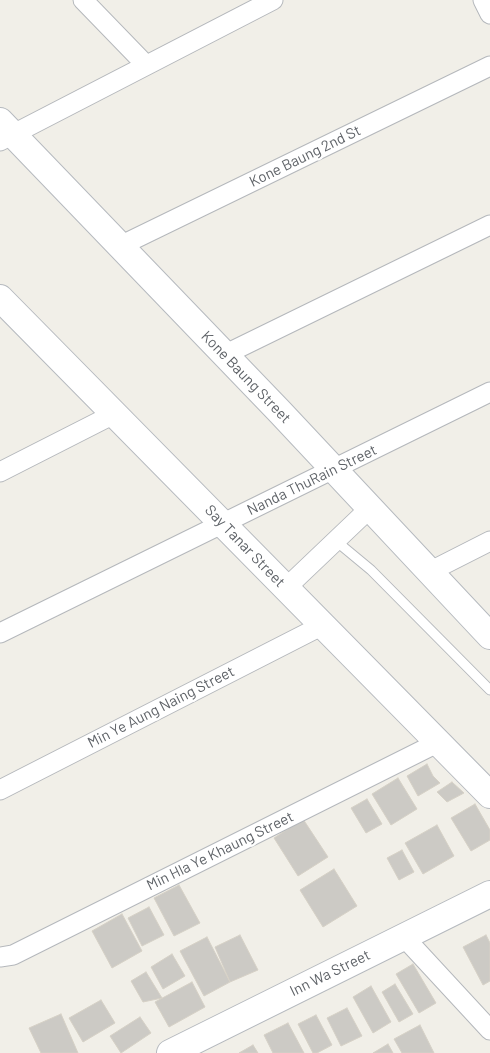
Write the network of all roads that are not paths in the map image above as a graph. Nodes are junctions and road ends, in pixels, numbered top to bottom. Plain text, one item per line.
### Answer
1 (83, 0) edge
2 (273, 0) edge
3 (483, 0) edge
4 (490, 14) edge
5 (146, 65) junction
6 (490, 66) edge
7 (4, 132) edge
8 (490, 225) edge
9 (120, 246) junction
10 (0, 298) edge
11 (224, 355) junction
12 (490, 392) edge
13 (114, 414) junction
14 (334, 470) junction
15 (0, 472) edge
16 (370, 508) junction
17 (222, 524) junction
18 (336, 541) junction
19 (490, 541) edge
20 (429, 572) junction
21 (286, 588) junction
22 (323, 625) junction
23 (0, 633) edge
24 (490, 636) edge
25 (490, 690) edge
26 (439, 742) junction
27 (0, 790) edge
28 (490, 795) edge
29 (490, 894) edge
30 (404, 937) junction
31 (0, 957) edge
32 (490, 1030) edge
33 (170, 1053) edge

1 - 5 street
2 - 5 street
3 - 4 street
5 - 7 street
6 - 9 street, Kone Baung 2nd St
7 - 9 street, Kone Baung Street
8 - 11 street
9 - 11 street, Kone Baung Street
10 - 13 street, Say Tanar Street
11 - 14 street, Kone Baung Street
12 - 14 street, Nanda ThuRain Street
13 - 15 street
13 - 17 street, Say Tanar Street
14 - 16 street, Kone Baung Street
14 - 17 street, Nanda ThuRain Street
16 - 18 street
16 - 20 street, Kone Baung Street
17 - 21 street, Say Tanar Street
17 - 23 street, Nanda ThuRain Street
18 - 21 street
18 - 25 lane
19 - 20 street
20 - 24 street, Kone Baung Street
21 - 22 street, Say Tanar Street
22 - 26 street, Say Tanar Street
22 - 27 street, Min Ye Aung Naing Street
26 - 28 street, Say Tanar Street
26 - 31 street, Min Hla Ye Khaung Street
29 - 30 street, Inn Wa Street
30 - 32 street
30 - 33 street, Inn Wa Street

